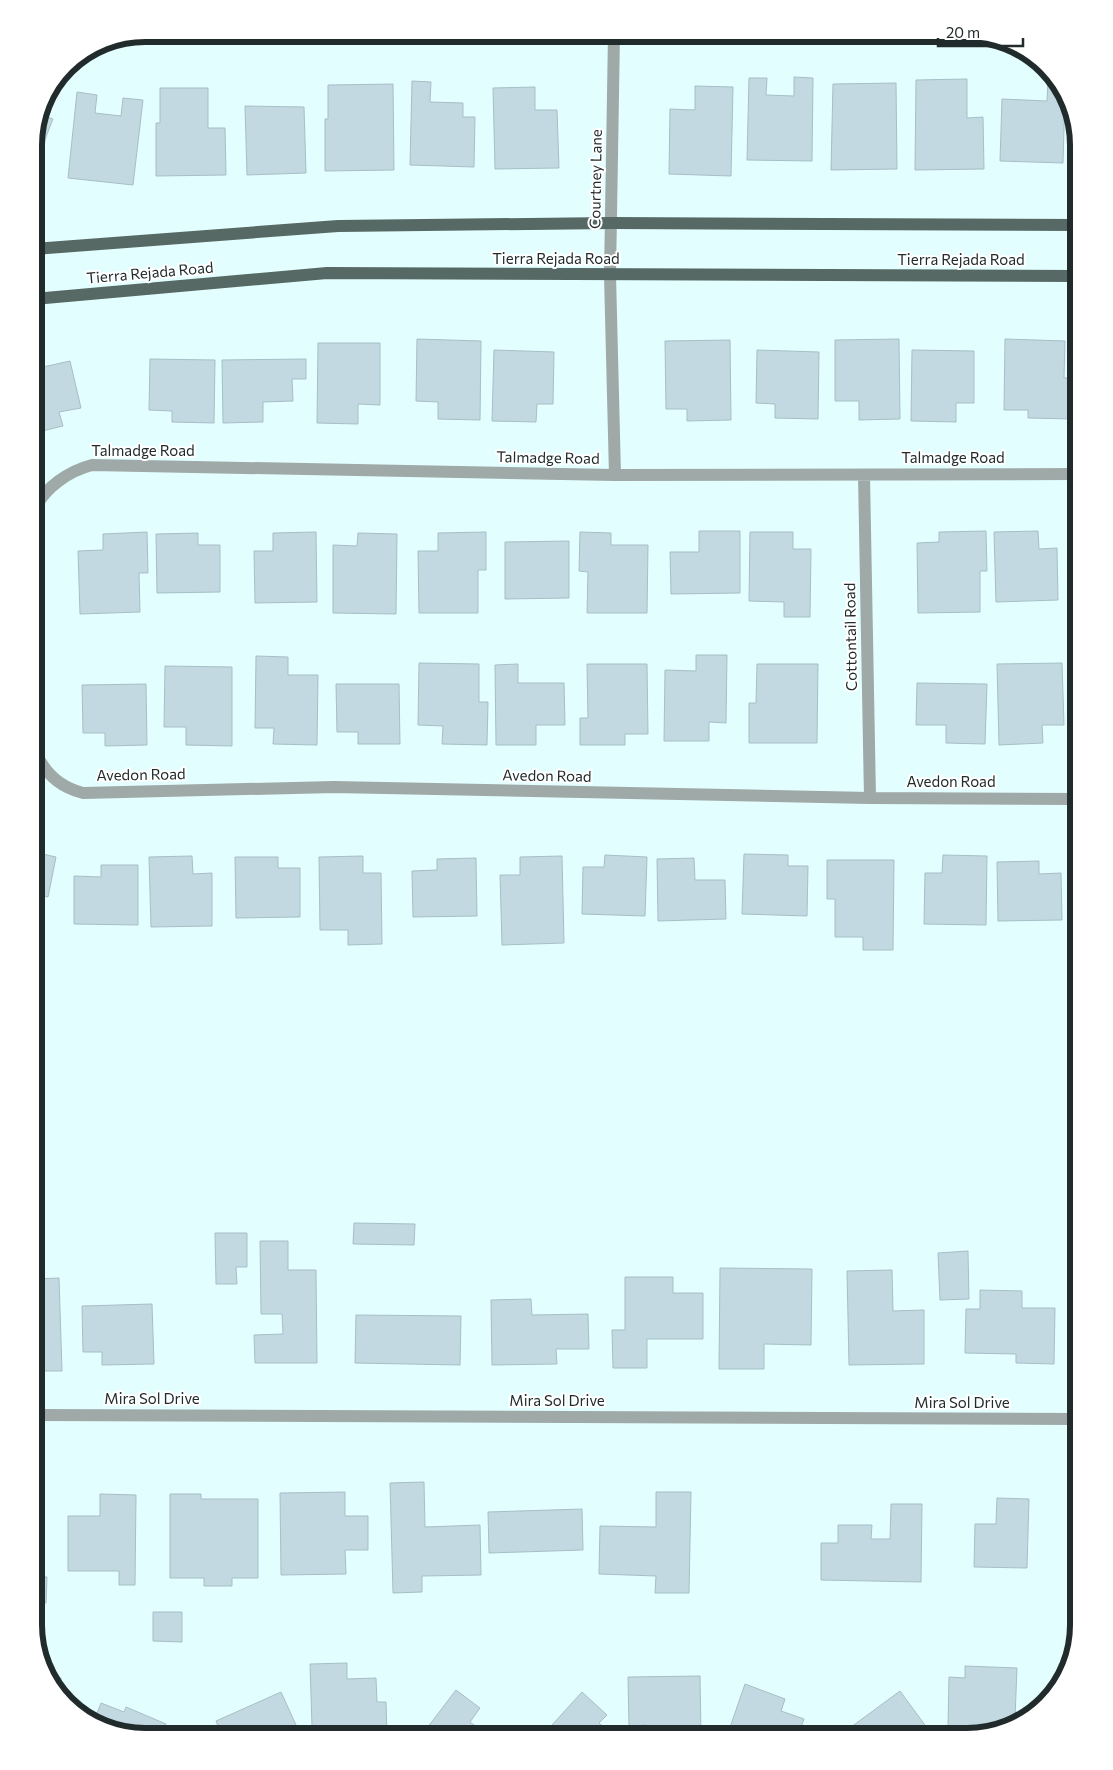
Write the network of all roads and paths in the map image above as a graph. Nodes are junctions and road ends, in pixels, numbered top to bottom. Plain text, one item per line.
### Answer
1 (614, 43) edge
2 (611, 223) junction
3 (1070, 225) edge
4 (43, 248) edge
5 (610, 275) junction
6 (1070, 276) edge
7 (43, 298) edge
8 (1070, 474) edge
9 (614, 475) junction
10 (864, 475) junction
11 (43, 496) edge
12 (43, 767) edge
13 (870, 798) junction
14 (1070, 798) edge
15 (42, 1415) edge
16 (1070, 1419) edge

1 - 2 street, Courtney Lane
2 - 3 main road
2 - 4 main road
2 - 5 street, Courtney Lane
5 - 6 main road, Tierra Rejada Road
5 - 7 main road, Tierra Rejada Road
5 - 9 street, Courtney Lane
8 - 10 street, Talmadge Road
9 - 10 street, Talmadge Road
9 - 11 street, Talmadge Road
10 - 13 street, Cottontail Road
12 - 13 street, Avedon Road
13 - 14 street, Avedon Road
15 - 16 street, Mira Sol Drive

